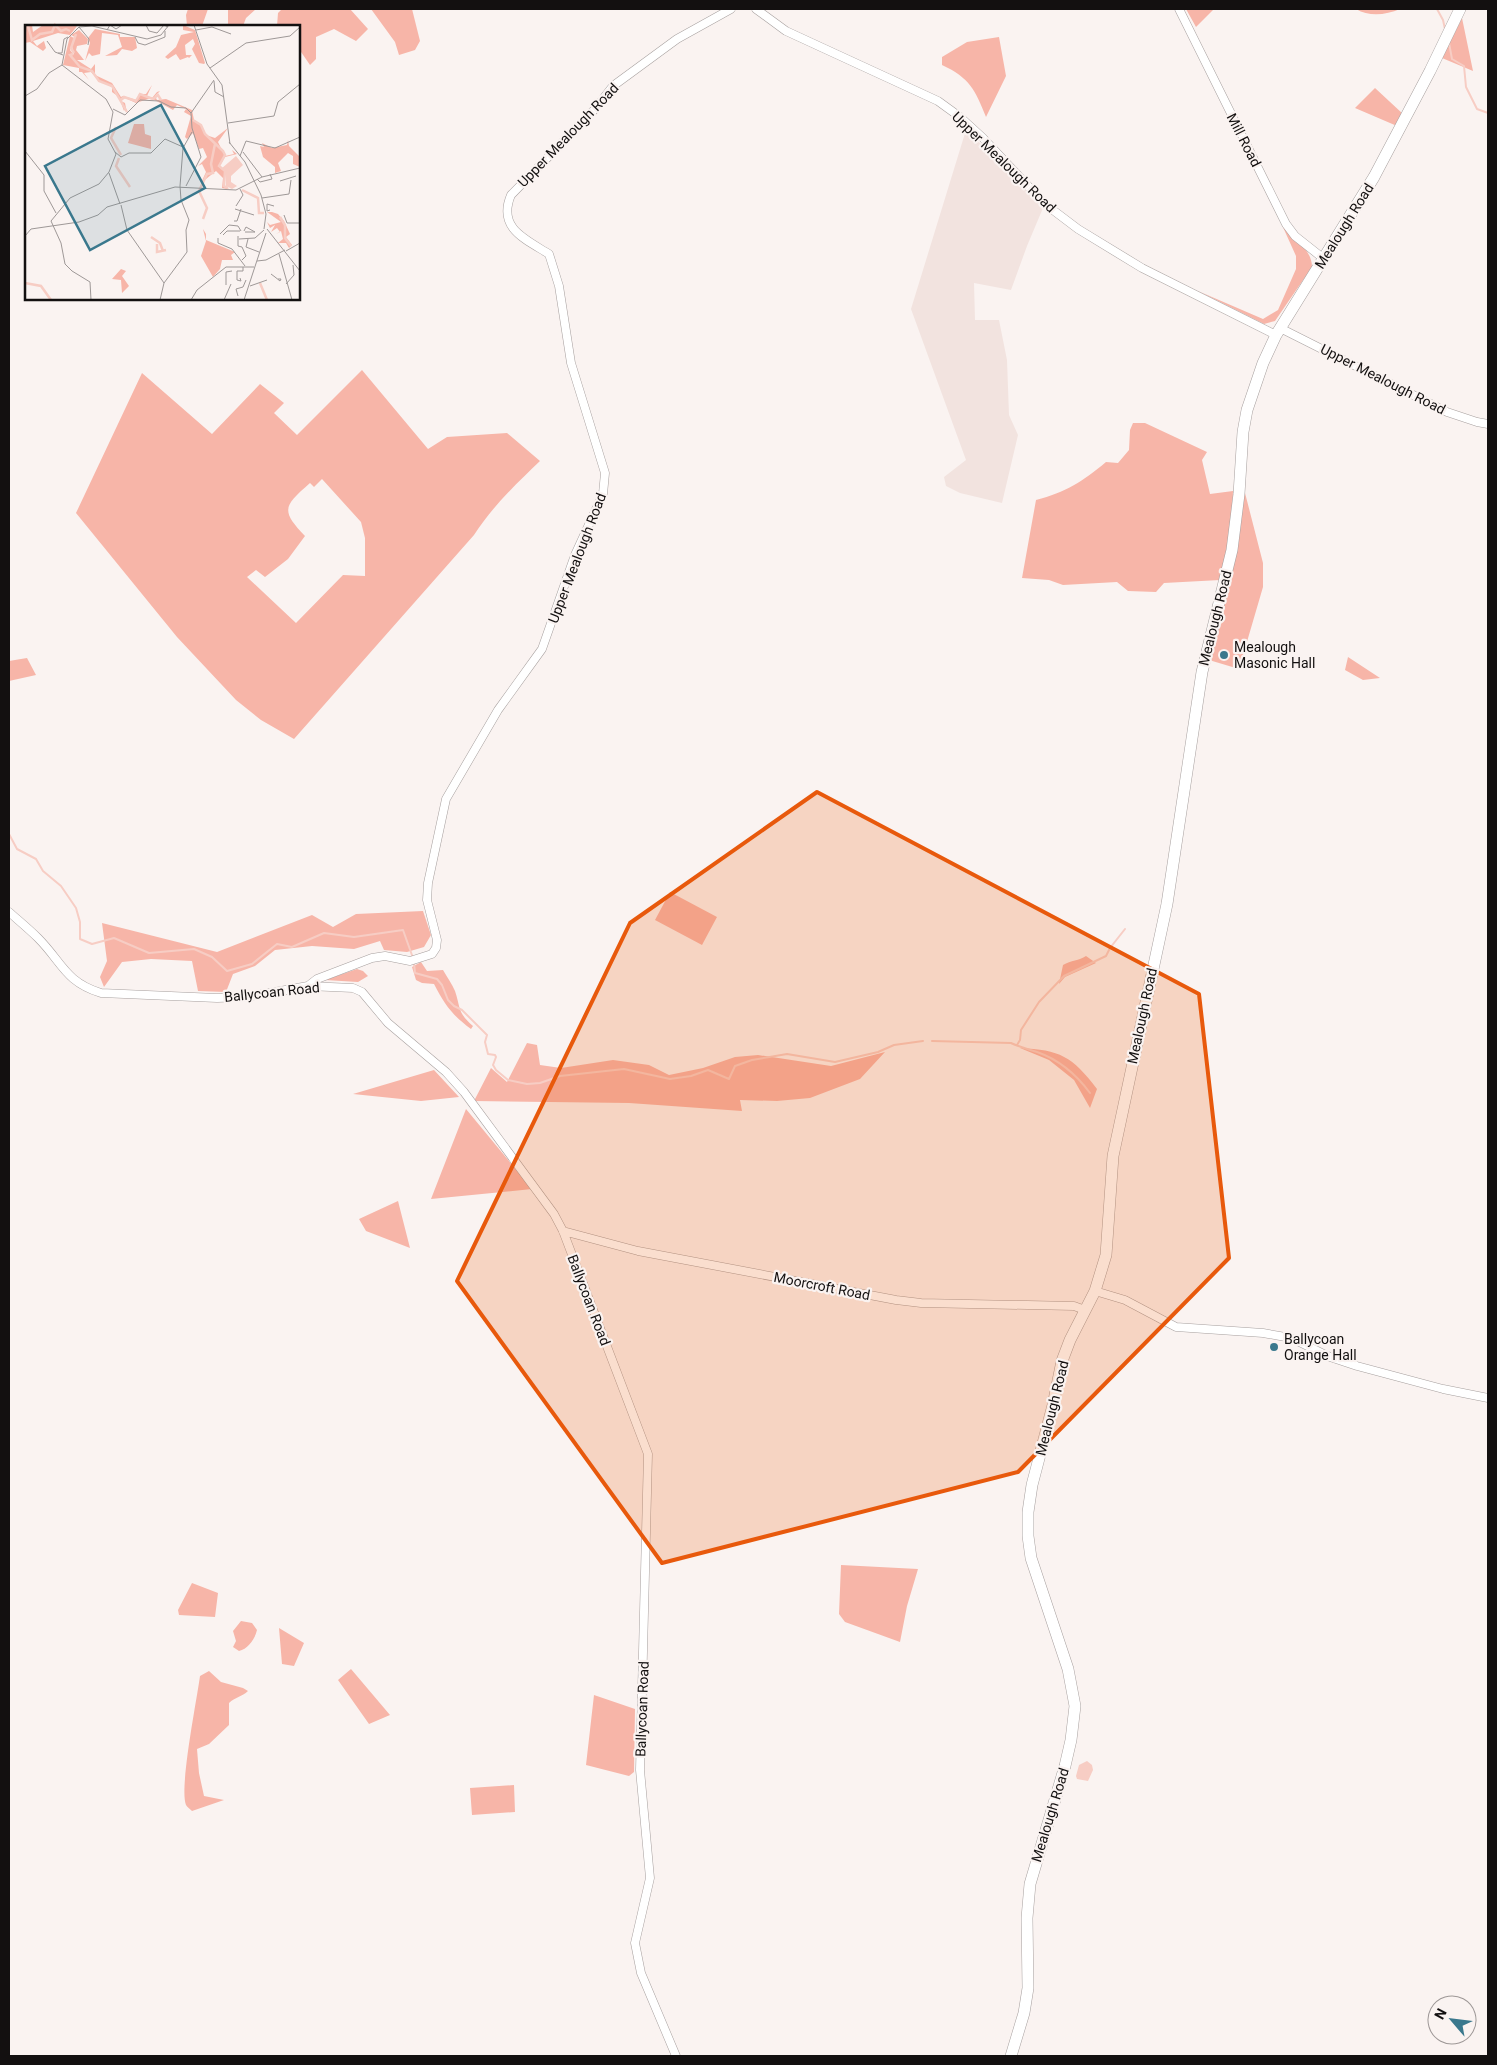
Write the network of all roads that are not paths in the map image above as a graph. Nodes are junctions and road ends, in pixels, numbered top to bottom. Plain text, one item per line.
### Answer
1 (731, 9) edge
2 (756, 9) edge
3 (1179, 9) edge
4 (1460, 9) edge
5 (1324, 259) junction
6 (1278, 331) junction
7 (1488, 424) edge
8 (9, 912) edge
9 (308, 986) junction
10 (563, 1231) junction
11 (1095, 1291) junction
12 (1085, 1310) junction
13 (1488, 1398) edge
14 (676, 2056) edge
15 (1011, 2056) edge

1 - 9 street, Upper Mealough Road
2 - 6 street, Upper Mealough Road
3 - 5 street, Mill Road
4 - 5 street, Mealough Road
5 - 6 street, Mealough Road
6 - 7 street, Upper Mealough Road
6 - 11 street, Mealough Road
8 - 9 street, Ballycoan Road
9 - 10 street, Ballycoan Road
10 - 12 street, Moorcroft Road
10 - 14 street, Ballycoan Road
11 - 12 street, Mealough Road
11 - 13 street
12 - 15 street, Mealough Road

